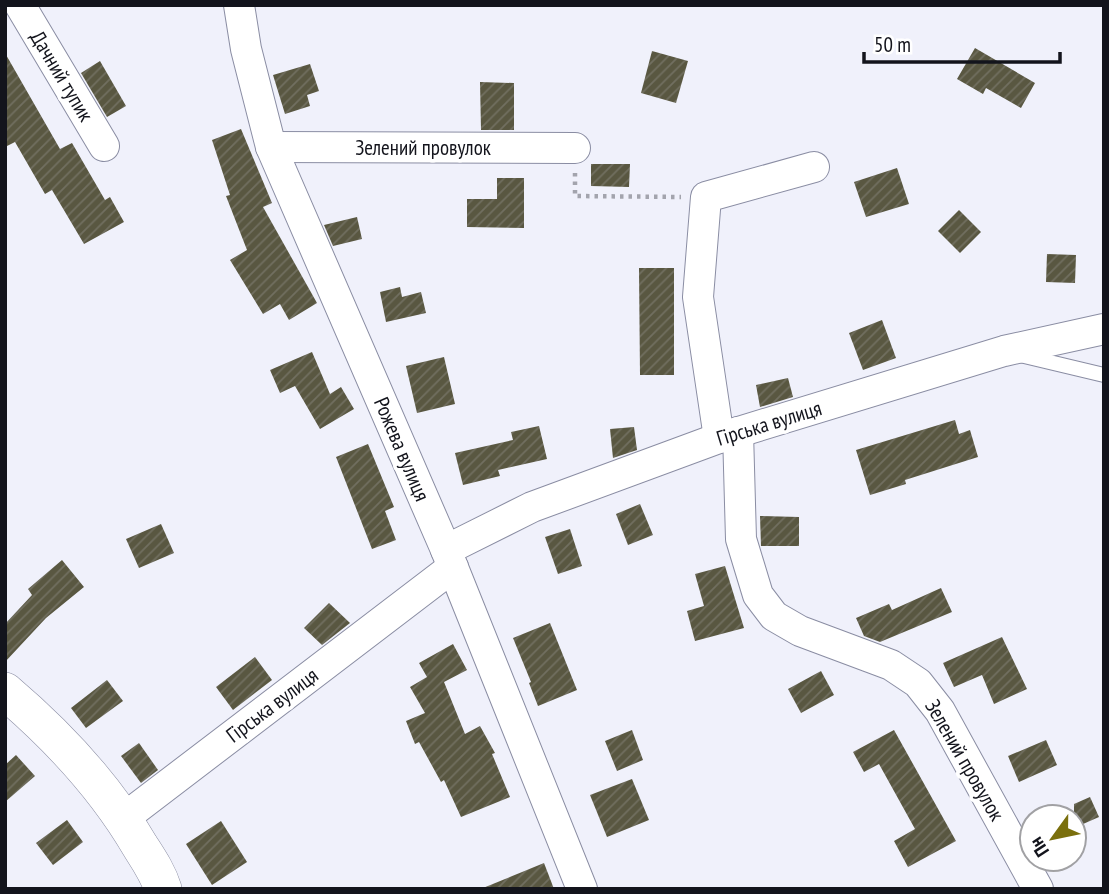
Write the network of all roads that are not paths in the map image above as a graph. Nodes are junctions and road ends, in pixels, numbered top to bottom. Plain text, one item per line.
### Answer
1 (20, 5) edge
2 (239, 5) edge
3 (104, 146) dead end
4 (271, 147) junction
5 (575, 148) dead end
6 (814, 167) dead end
7 (1104, 328) edge
8 (1004, 351) junction
9 (1104, 375) edge
10 (728, 435) junction
11 (449, 559) junction
12 (5, 691) edge
13 (124, 818) junction
14 (163, 889) edge
15 (582, 889) edge
16 (1038, 889) edge

1 - 3 street, Дачний тупик
2 - 4 street, Рожева вулиця
4 - 5 street, Зелений провулок
4 - 11 street, Рожева вулиця
6 - 10 street, Зелений провулок
7 - 8 street, Гірська вулиця
8 - 9 lane
8 - 10 street, Гірська вулиця
10 - 11 street, Гірська вулиця
10 - 16 street, Зелений провулок
11 - 13 street, Гірська вулиця
11 - 15 street, Рожева вулиця
12 - 13 street
13 - 14 street

